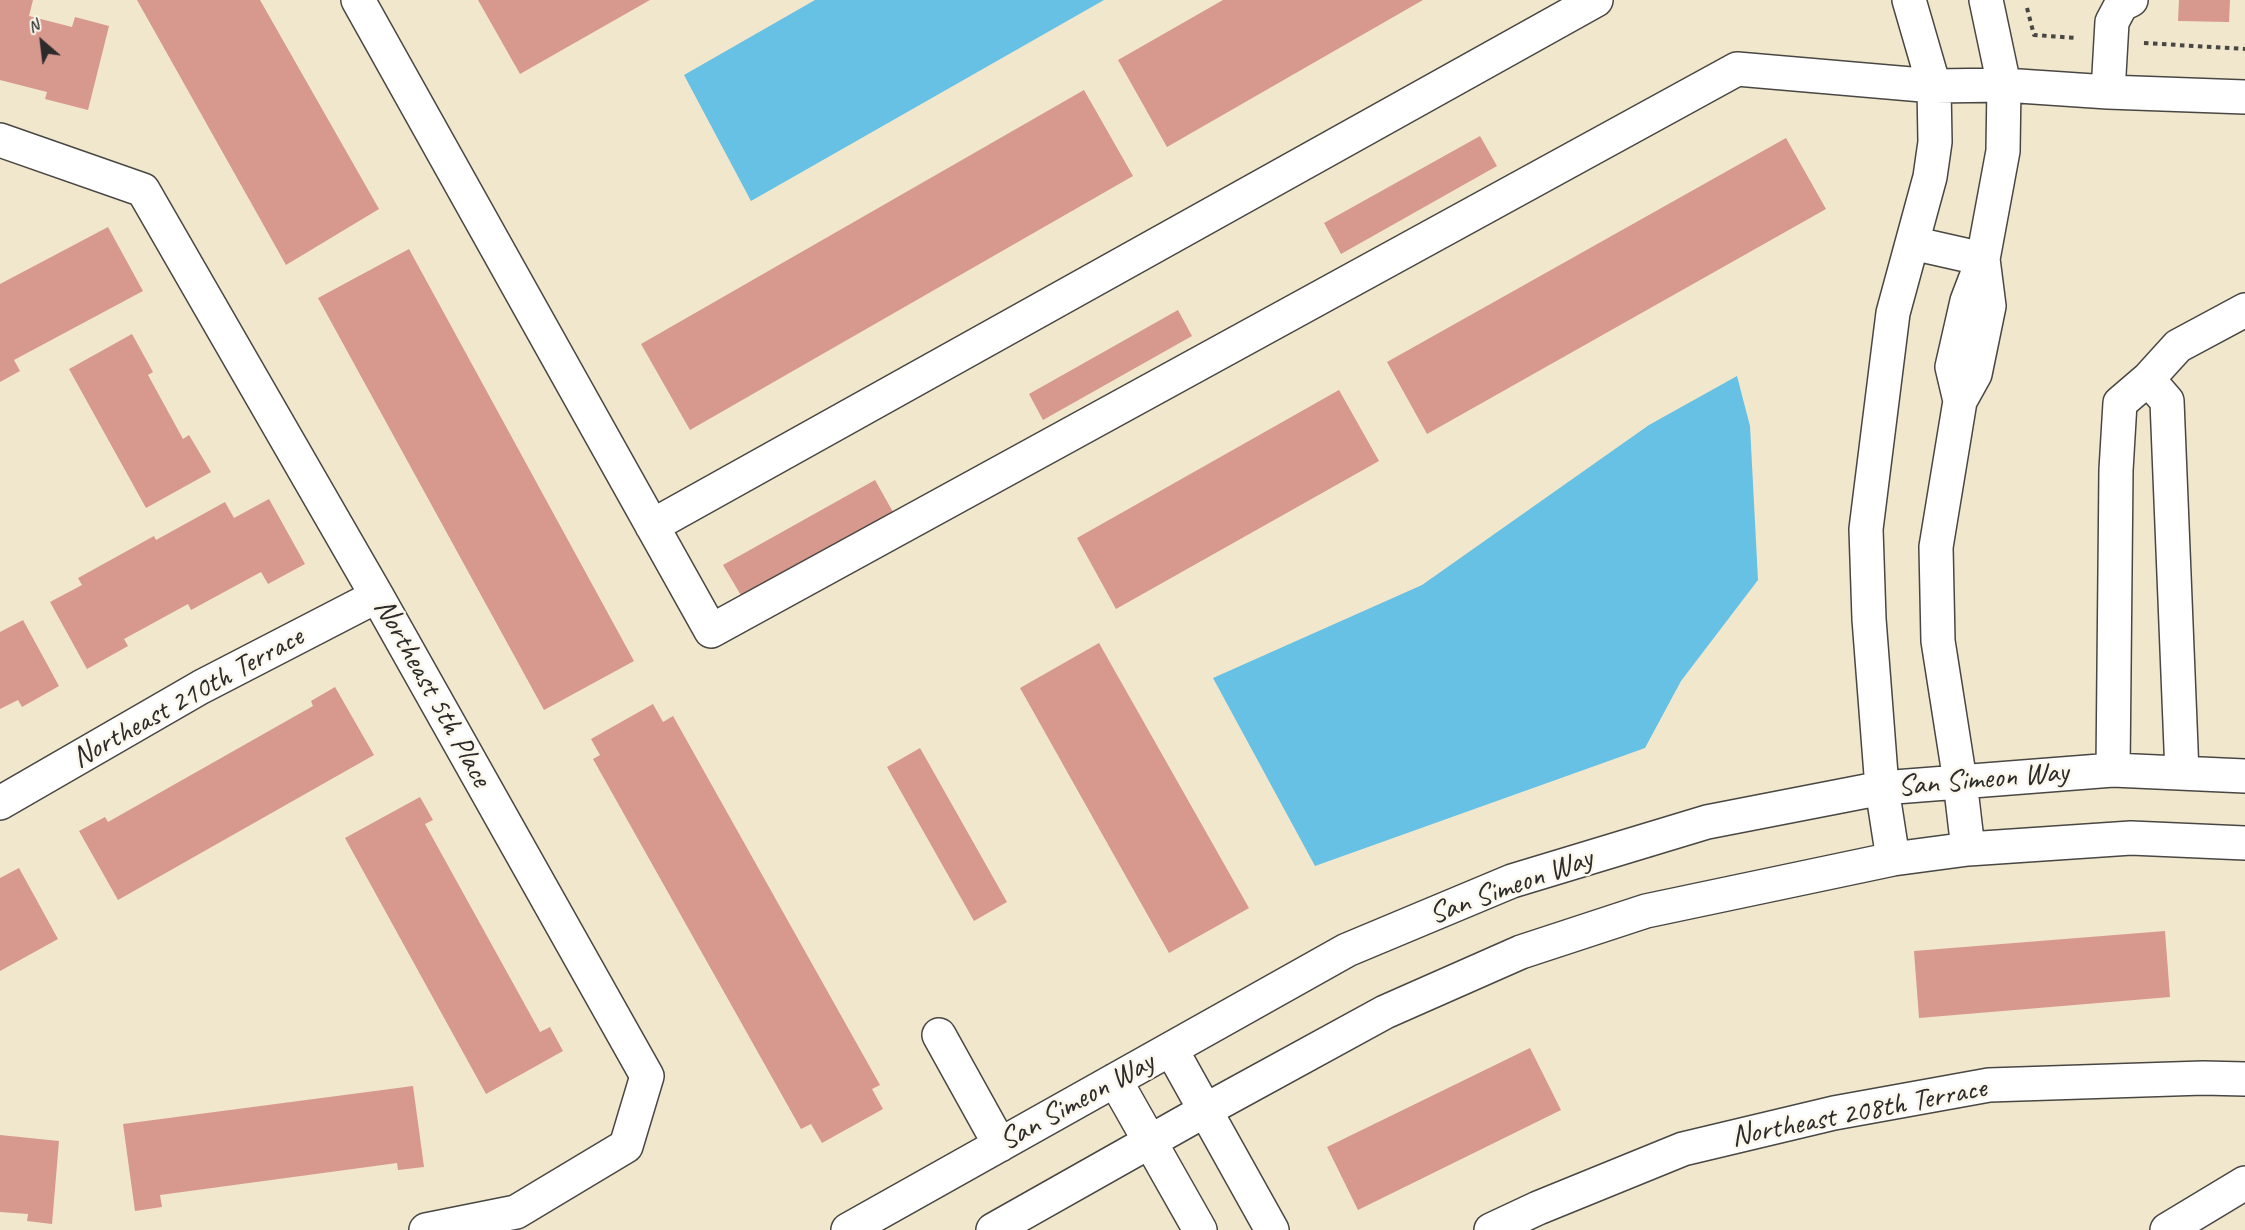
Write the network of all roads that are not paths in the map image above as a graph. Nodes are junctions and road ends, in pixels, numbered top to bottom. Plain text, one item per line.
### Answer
1 (358, 0) edge
2 (1596, 0) edge
3 (1909, 0) edge
4 (1986, 0) edge
5 (2131, 0) edge
6 (2004, 85) junction
7 (1934, 86) junction
8 (2108, 92) junction
9 (2245, 98) edge
10 (0, 140) edge
11 (1912, 243) junction
12 (1983, 259) junction
13 (2245, 310) edge
14 (2148, 379) junction
15 (2116, 470) junction
16 (2168, 470) junction
17 (652, 526) junction
18 (377, 596) junction
19 (2113, 770) junction
20 (2182, 772) junction
21 (2245, 776) edge
22 (1960, 781) junction
23 (1882, 788) junction
24 (0, 803) edge
25 (2245, 843) edge
26 (1968, 849) junction
27 (1893, 859) junction
28 (939, 1035) dead end
29 (1171, 1049) junction
30 (2245, 1079) edge
31 (1115, 1080) junction
32 (1204, 1111) junction
33 (1150, 1141) junction
34 (1000, 1145) junction
35 (2245, 1183) edge
36 (1545, 1219) edge
37 (426, 1230) edge
38 (848, 1230) edge
39 (993, 1230) edge
40 (1200, 1230) edge
41 (1272, 1230) edge
42 (1491, 1230) edge
43 (2167, 1230) edge

1 - 17 street
2 - 17 street
3 - 7 street
4 - 6 street
5 - 8 street
6 - 7 street
6 - 8 street
6 - 12 street
7 - 11 street
7 - 17 street
8 - 9 street
10 - 18 street, Northeast 5th Place
11 - 12 street
11 - 23 street
12 - 22 street
13 - 14 street
14 - 15 street
14 - 16 street
15 - 16 street
15 - 19 street
16 - 20 street
18 - 24 street, Northeast 210th Terrace
18 - 37 street, Northeast 5th Place
19 - 20 street, San Simeon Way
19 - 22 street, San Simeon Way
20 - 21 street, San Simeon Way
22 - 23 street, San Simeon Way
22 - 26 street
23 - 27 street
23 - 29 street, San Simeon Way
25 - 26 street
26 - 27 street
27 - 32 street
28 - 34 street
29 - 31 street, San Simeon Way
29 - 32 street
30 - 36 street, Northeast 208th Terrace
31 - 33 street
31 - 34 street, San Simeon Way
32 - 33 street
32 - 41 street
33 - 39 street
33 - 40 street
34 - 38 street, San Simeon Way
35 - 43 street
36 - 42 street, Northeast 208th Terrace

